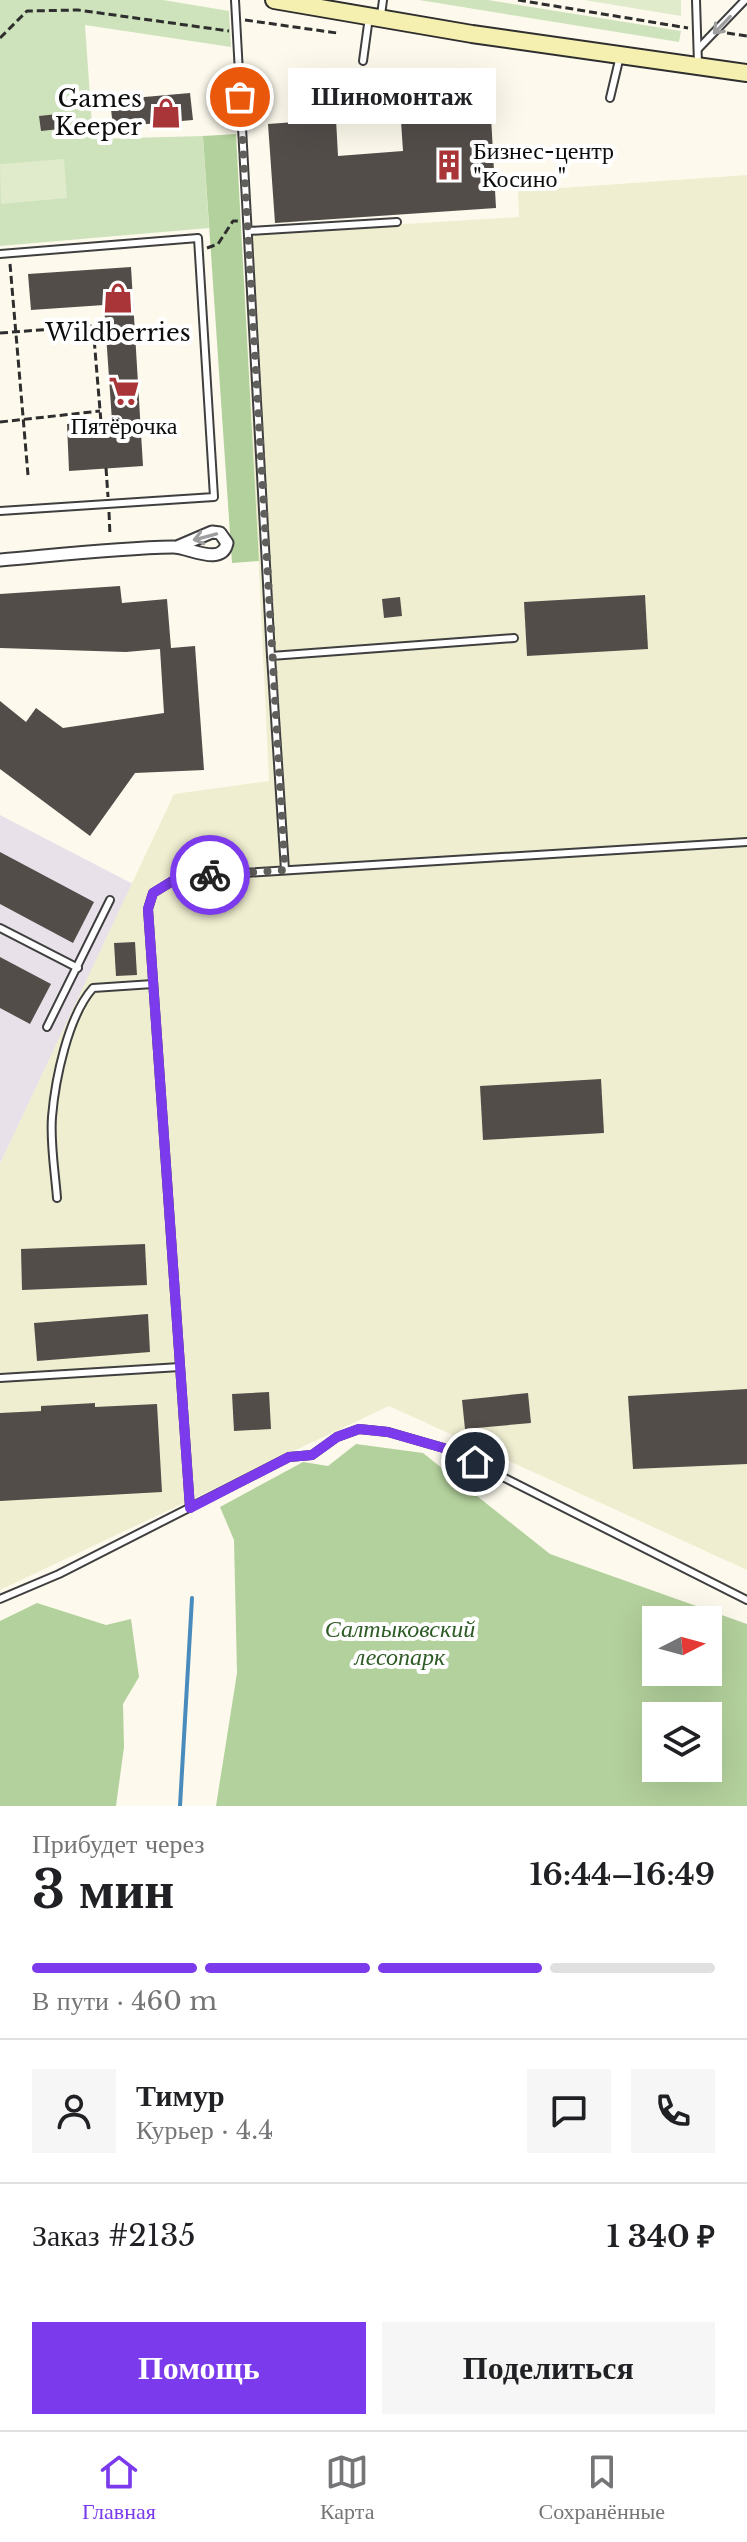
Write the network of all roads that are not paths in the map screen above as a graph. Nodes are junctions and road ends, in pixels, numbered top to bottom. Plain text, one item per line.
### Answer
1 (235, 0) edge
2 (274, 0) edge
3 (383, 0) edge
4 (696, 0) edge
5 (745, 0) edge
6 (374, 18) junction
7 (698, 49) junction
8 (620, 56) junction
9 (363, 61) dead end
10 (698, 67) junction
11 (747, 73) edge
12 (610, 98) dead end
13 (397, 222) dead end
14 (248, 231) junction
15 (0, 254) edge
16 (0, 511) edge
17 (177, 547) dead end
18 (0, 560) edge
19 (514, 638) dead end
20 (271, 656) junction
21 (747, 842) edge
22 (285, 870) junction
23 (110, 900) dead end
24 (0, 928) edge
25 (78, 968) junction
26 (153, 984) junction
27 (47, 1027) dead end
28 (57, 1198) dead end
29 (180, 1367) junction
30 (0, 1378) edge
31 (190, 1508) junction
32 (0, 1599) edge
33 (747, 1600) edge

1 - 14 lane
2 - 6 main road
3 - 6 lane
4 - 7 lane
5 -> 7 lane
6 - 8 main road
6 - 9 lane
7 - 10 lane
8 - 10 main road
8 - 12 lane
10 - 11 main road
13 - 14 lane
14 - 20 lane
15 - 16 lane
17 - 18 street
19 - 20 lane
20 - 22 lane
21 - 22 lane
22 - 26 lane
23 - 25 lane
24 - 25 lane
25 - 27 lane
26 - 28 lane
26 - 29 lane
29 - 30 lane
29 - 31 lane
31 - 32 lane
31 - 33 lane

